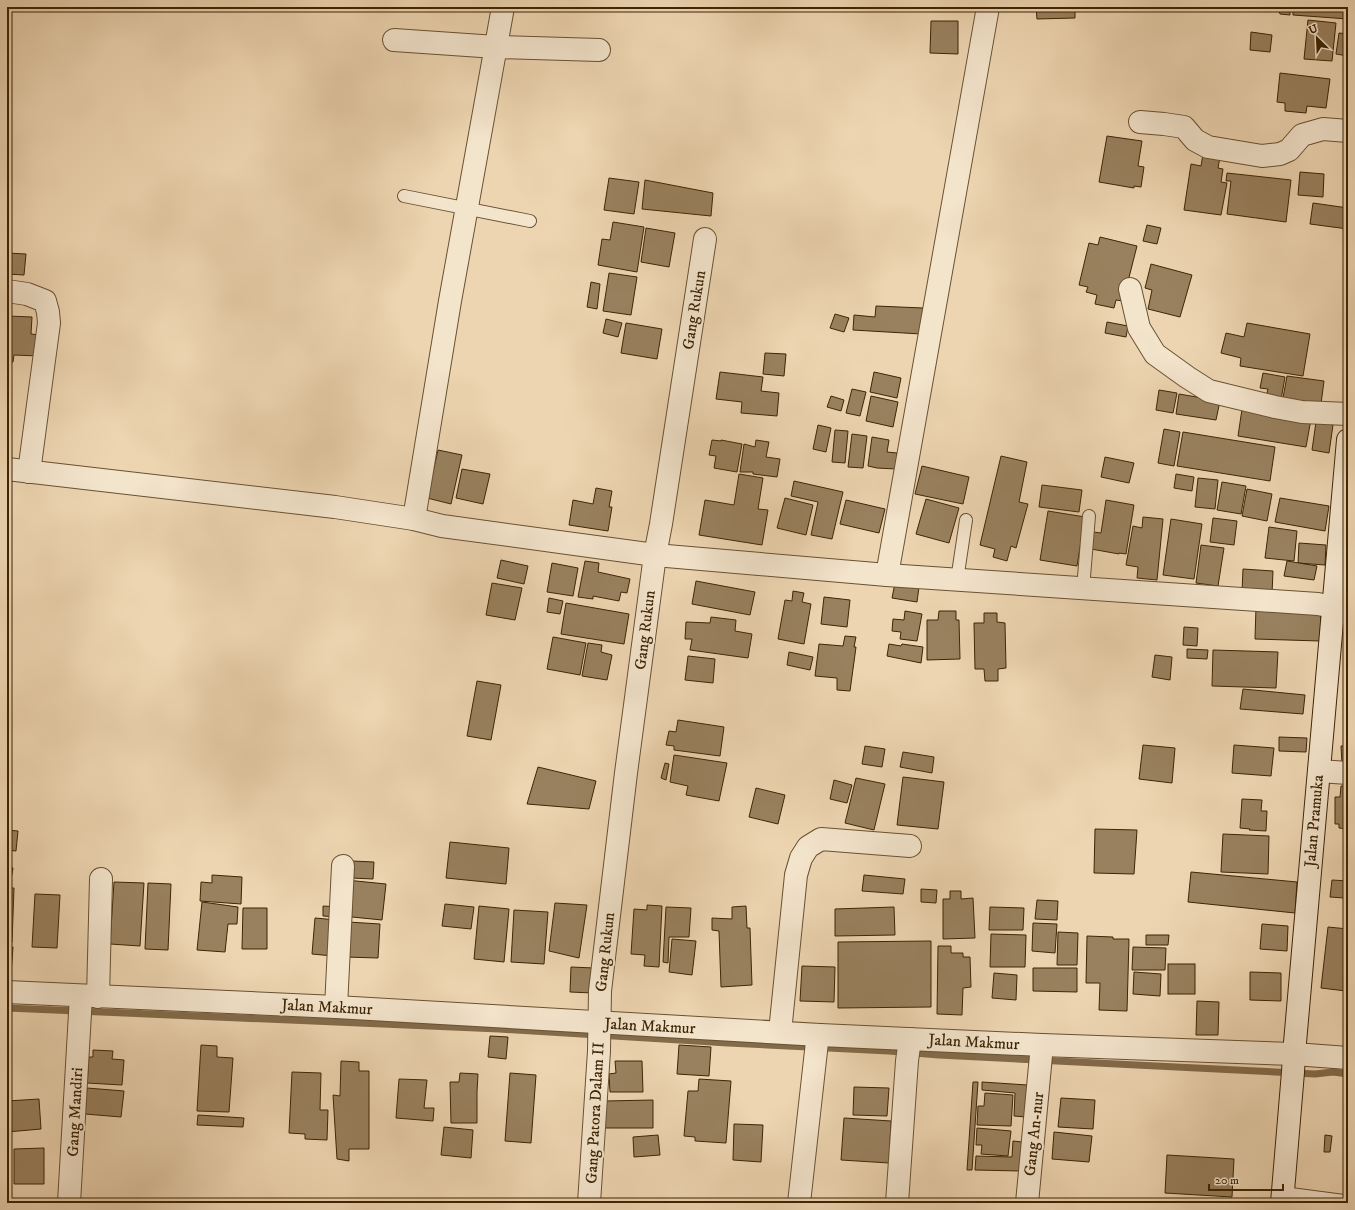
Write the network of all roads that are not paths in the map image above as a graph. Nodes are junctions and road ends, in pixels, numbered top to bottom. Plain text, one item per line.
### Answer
1 (503, 7) edge
2 (988, 7) edge
3 (394, 40) dead end
4 (496, 47) junction
5 (599, 50) dead end
6 (1140, 122) dead end
7 (1348, 131) edge
8 (404, 196) dead end
9 (467, 208) junction
10 (530, 221) dead end
11 (705, 239) dead end
12 (1130, 289) dead end
13 (7, 291) edge
14 (1348, 414) edge
15 (1348, 440) edge
16 (1347, 465) edge
17 (7, 469) edge
18 (29, 472) junction
19 (1089, 516) dead end
20 (414, 519) junction
21 (966, 520) dead end
22 (655, 555) junction
23 (887, 575) junction
24 (957, 580) junction
25 (1084, 589) junction
26 (1338, 602) edge
27 (1319, 771) junction
28 (1348, 773) edge
29 (910, 846) dead end
30 (343, 866) dead end
31 (101, 879) dead end
32 (7, 992) edge
33 (85, 1005) junction
34 (336, 1007) junction
35 (780, 1032) junction
36 (599, 1035) junction
37 (817, 1045) junction
38 (909, 1049) junction
39 (1041, 1054) junction
40 (1294, 1054) junction
41 (1348, 1058) edge
42 (1282, 1198) edge
43 (1344, 1201) dead end
44 (70, 1203) edge
45 (589, 1203) edge
46 (799, 1203) edge
47 (897, 1203) edge
48 (1027, 1203) edge

1 - 4 street
2 - 23 street
3 - 4 street
4 - 5 street
4 - 9 street
6 - 7 street
8 - 9 lane
9 - 10 lane
9 - 20 street
11 - 22 street, Gang Rukun
12 - 14 street
13 - 18 street
15 - 16 street, Jalan Pramuka
16 - 26 street, Jalan Pramuka
17 - 18 street
18 - 20 street
19 - 25 lane
20 - 22 street
21 - 24 lane
22 - 23 street
22 - 36 street, Gang Rukun
23 - 24 street
24 - 25 street
25 - 26 street
26 - 27 street, Jalan Pramuka
27 - 28 street
27 - 40 street, Jalan Pramuka
29 - 35 street
30 - 34 street
31 - 33 street, Gang Mandiri
32 - 33 street, Jalan Makmur
33 - 34 street, Jalan Makmur
33 - 44 street, Gang Mandiri
34 - 36 street, Jalan Makmur
35 - 36 street, Jalan Makmur
35 - 37 street, Jalan Makmur
36 - 45 street, Gang Patora Dalam II
37 - 38 street, Jalan Makmur
37 - 46 street
38 - 39 street, Jalan Makmur
38 - 47 street
39 - 40 street, Jalan Makmur
39 - 48 street, Gang An-nur
40 - 41 street, Jalan Makmur
40 - 42 street, Jalan Pramuka
42 - 43 lane

